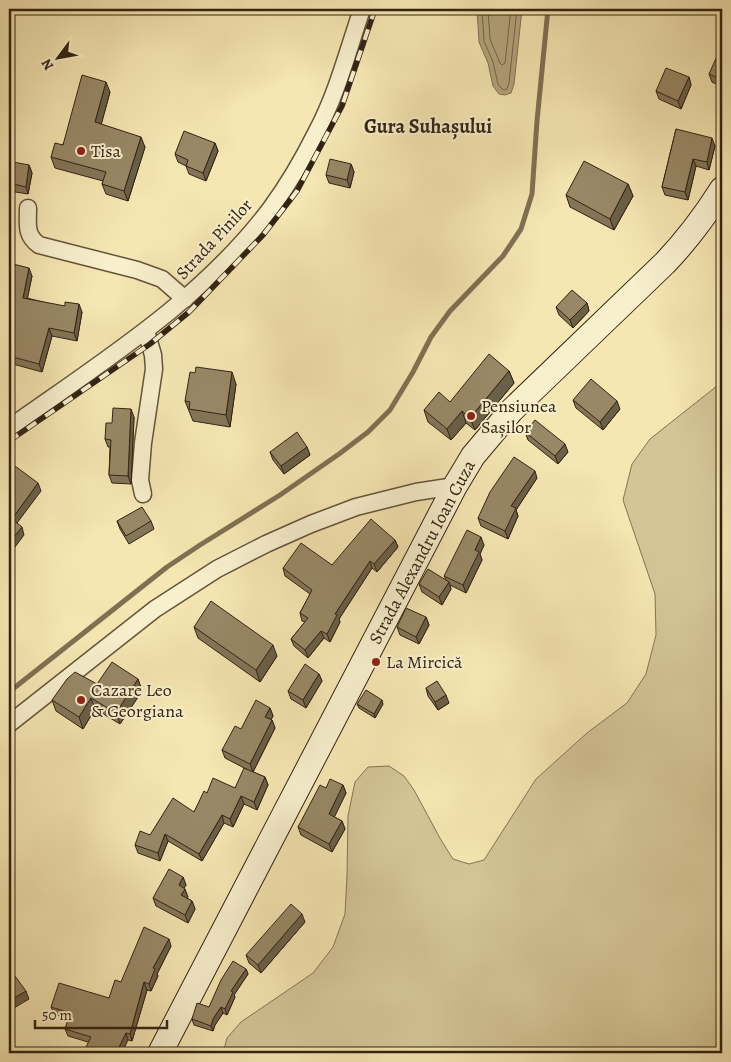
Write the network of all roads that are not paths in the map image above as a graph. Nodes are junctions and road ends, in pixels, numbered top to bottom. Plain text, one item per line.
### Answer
1 (362, 9) edge
2 (722, 189) edge
3 (28, 208) dead end
4 (185, 299) junction
5 (146, 331) junction
6 (9, 428) edge
7 (455, 486) junction
8 (143, 494) dead end
9 (9, 724) edge
10 (160, 1053) edge

1 - 4 street, Strada Pinilor
2 - 7 main road, Strada Alexandru Ioan Cuza
3 - 4 street
4 - 5 street, Strada Pinilor
5 - 6 street, Strada Pinilor
5 - 8 street
7 - 9 street
7 - 10 main road, Strada Alexandru Ioan Cuza

